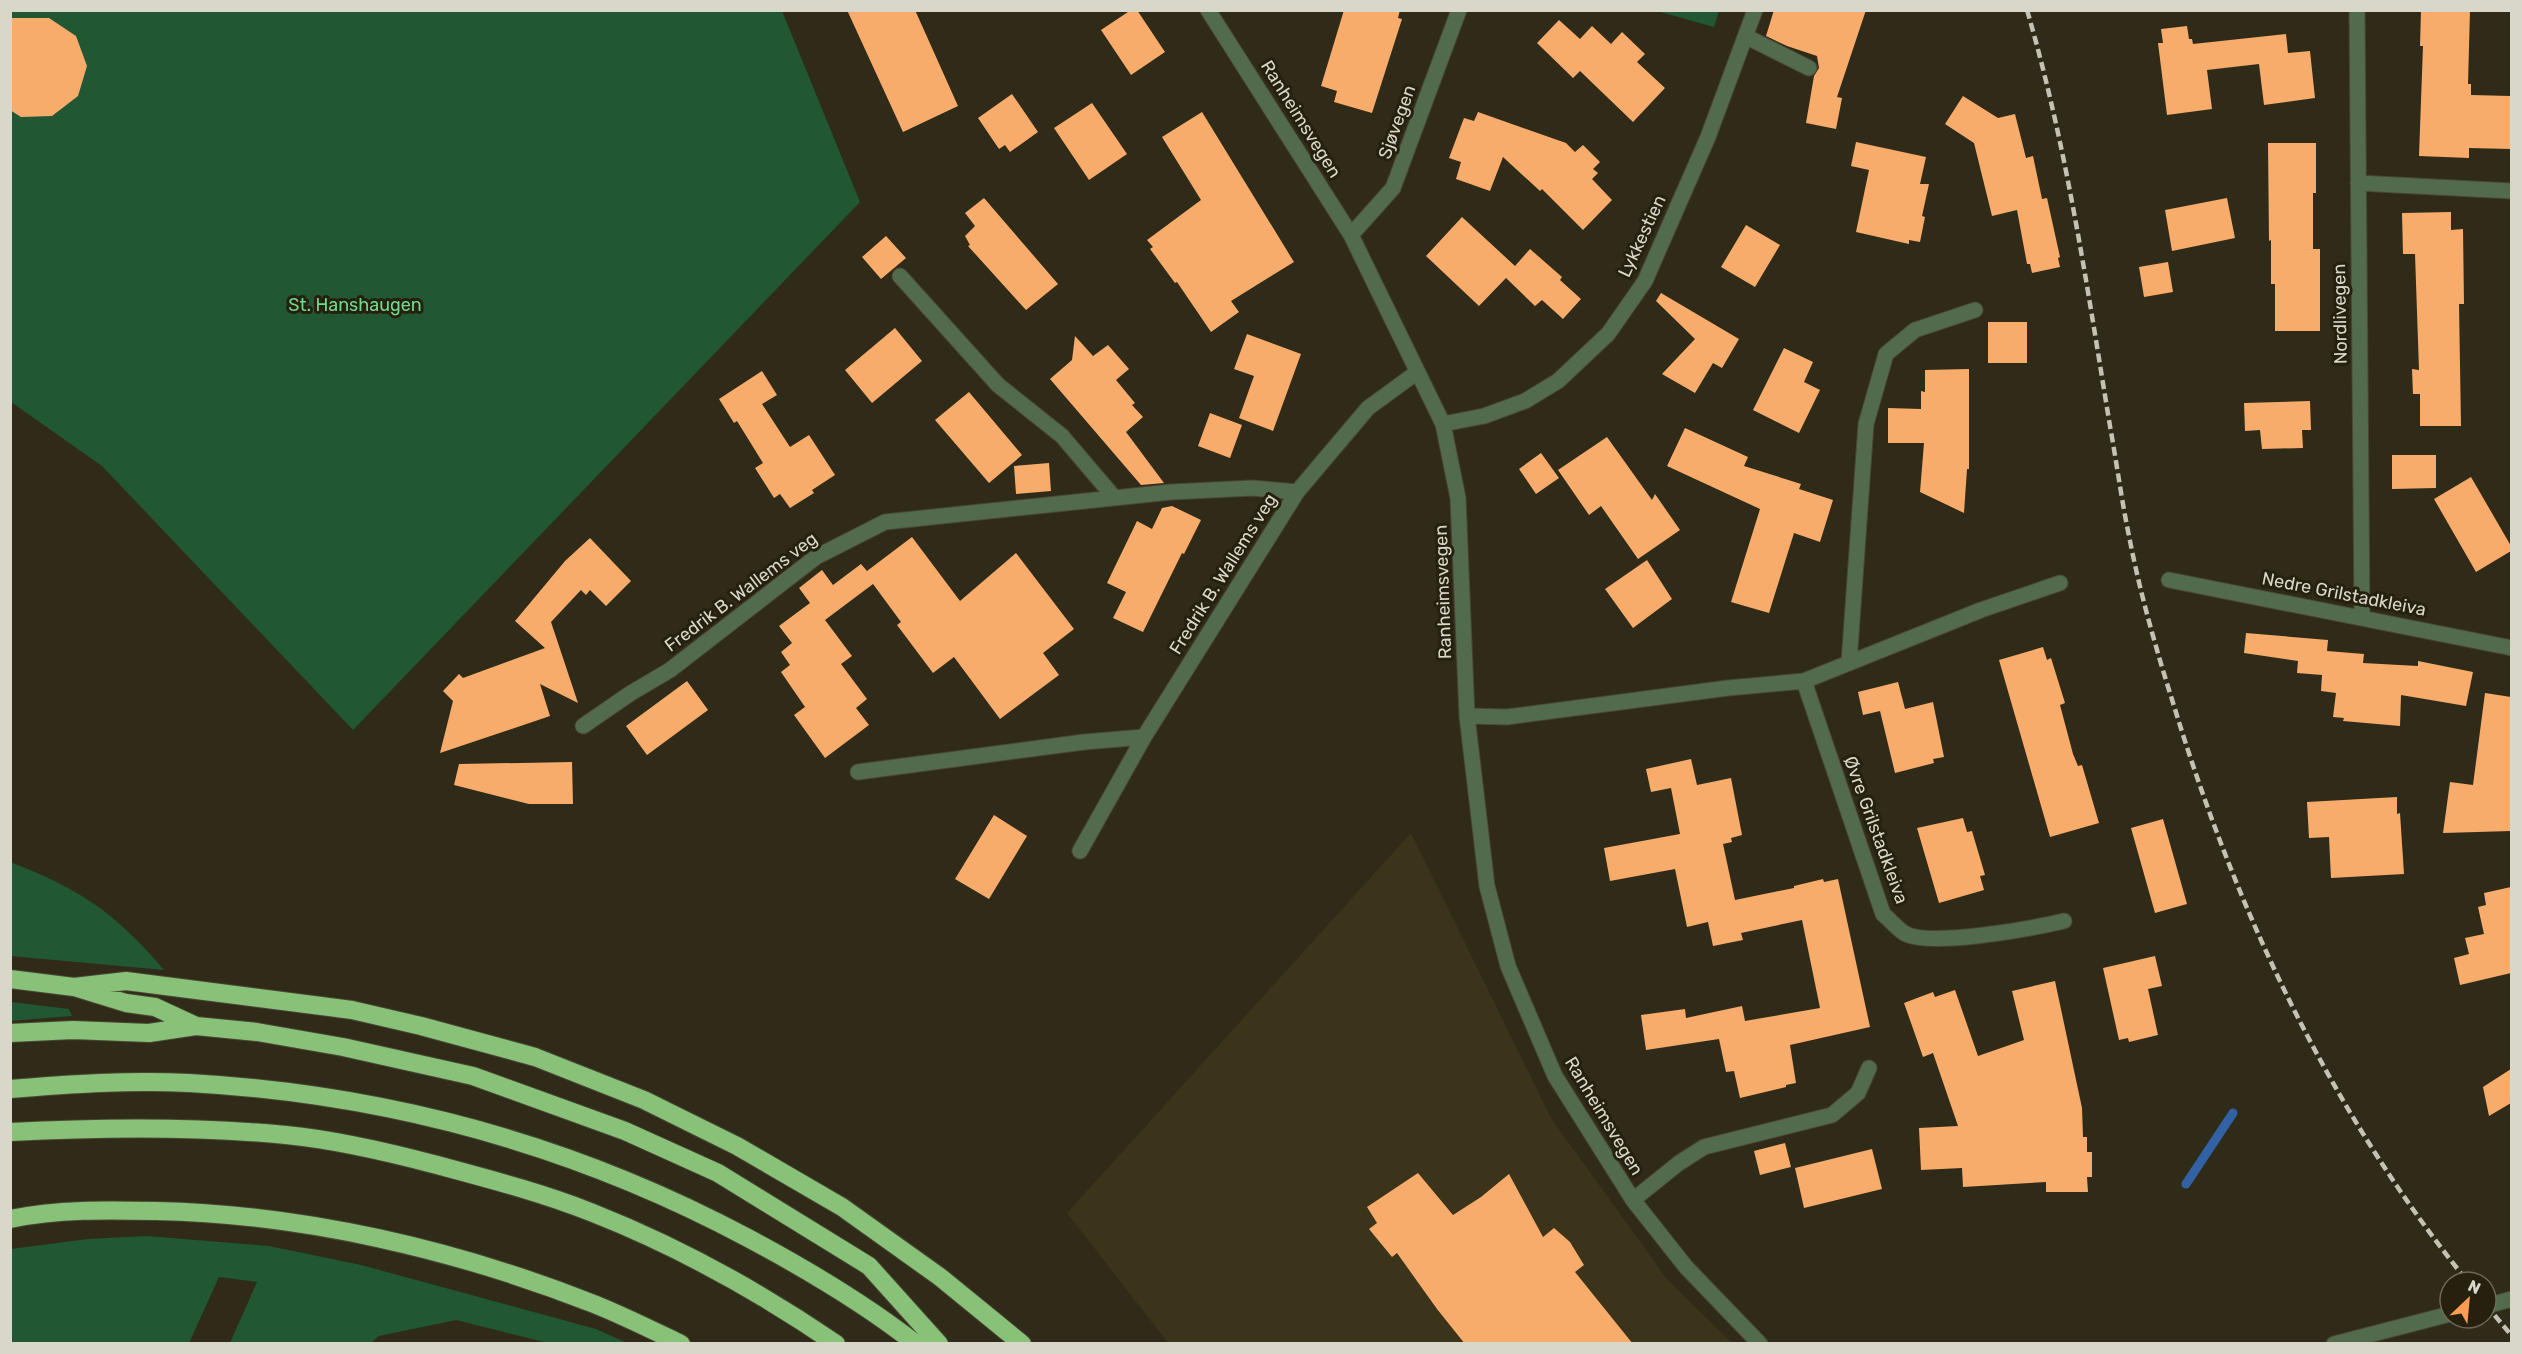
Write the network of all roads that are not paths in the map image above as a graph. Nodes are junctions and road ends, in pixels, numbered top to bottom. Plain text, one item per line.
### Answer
1 (1208, 10) edge
2 (1459, 10) edge
3 (1755, 10) edge
4 (2357, 10) edge
5 (1747, 37) junction
6 (1809, 68) dead end
7 (2358, 183) junction
8 (2511, 191) edge
9 (1351, 235) junction
10 (900, 276) dead end
11 (1975, 310) dead end
12 (1416, 374) junction
13 (1443, 424) junction
14 (1297, 492) junction
15 (1113, 496) junction
16 (2169, 580) dead end
17 (2060, 583) dead end
18 (2362, 617) junction
19 (2511, 648) edge
20 (1849, 663) junction
21 (1804, 681) junction
22 (1467, 716) junction
23 (583, 726) dead end
24 (1144, 737) junction
25 (858, 772) dead end
26 (1080, 851) dead end
27 (2064, 921) dead end
28 (10, 979) edge
29 (74, 987) junction
30 (196, 1026) junction
31 (10, 1033) edge
32 (1869, 1068) dead end
33 (10, 1089) edge
34 (10, 1132) edge
35 (1632, 1200) junction
36 (10, 1219) edge
37 (2438, 1317) edge
38 (681, 1344) edge
39 (836, 1344) edge
40 (916, 1344) edge
41 (939, 1344) edge
42 (1022, 1344) edge
43 (1760, 1344) edge
44 (2334, 1344) edge

1 - 9 street, Ranheimsvegen
2 - 9 street, Sjøvegen
3 - 5 street, Lykkestien
4 - 7 street, Nordlivegen
5 - 6 street
5 - 13 street, Lykkestien
7 - 8 street
7 - 18 street, Nordlivegen
9 - 12 street, Ranheimsvegen
10 - 15 street
11 - 20 street
12 - 13 street, Ranheimsvegen
12 - 14 street, Fredrik B. Wallems veg
13 - 22 street, Ranheimsvegen
14 - 15 street, Fredrik B. Wallems veg
14 - 24 street, Fredrik B. Wallems veg
15 - 23 street, Fredrik B. Wallems veg
16 - 18 street, Nedre Grilstadkleiva
17 - 20 street
18 - 19 street, Nedre Grilstadkleiva
20 - 21 street
21 - 22 street
21 - 27 street, Øvre Grilstadkleiva
22 - 35 street, Ranheimsvegen
24 - 25 street
24 - 26 street, Fredrik B. Wallems veg
28 - 29 highway
29 - 30 highway
29 - 42 highway
30 - 31 highway
30 - 41 highway
32 - 35 street, Ranheimsvegen
33 - 40 highway
34 - 39 highway
35 - 43 street, Ranheimsvegen
36 - 38 highway
37 - 44 street

